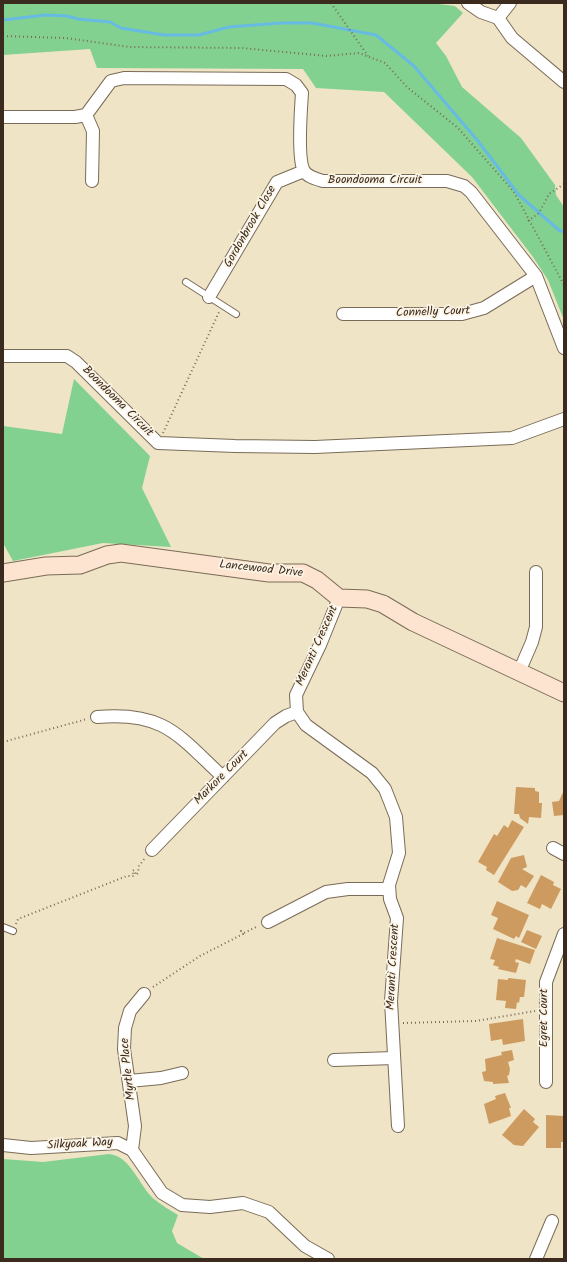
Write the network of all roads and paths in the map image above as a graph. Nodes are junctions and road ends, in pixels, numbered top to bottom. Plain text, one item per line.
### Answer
1 (331, 3) edge
2 (468, 3) edge
3 (510, 3) edge
4 (498, 18) junction
5 (3, 36) edge
6 (368, 56) junction
7 (564, 82) edge
8 (86, 115) junction
9 (3, 117) edge
10 (304, 170) junction
11 (92, 181) dead end
12 (564, 184) edge
13 (528, 221) junction
14 (536, 276) junction
15 (186, 282) dead end
16 (564, 285) edge
17 (210, 297) junction
18 (222, 306) junction
19 (236, 314) dead end
20 (344, 314) dead end
21 (564, 348) edge
22 (3, 356) edge
23 (564, 419) edge
24 (158, 443) junction
25 (536, 572) dead end
26 (3, 573) edge
27 (339, 598) junction
28 (518, 672) junction
29 (564, 693) edge
30 (297, 712) junction
31 (97, 717) joint
32 (3, 742) edge
33 (223, 777) junction
34 (553, 848) dead end
35 (152, 850) joint
36 (564, 854) edge
37 (389, 889) junction
38 (268, 922) joint
39 (3, 927) edge
40 (13, 930) joint
41 (564, 934) edge
42 (144, 994) joint
43 (544, 1011) junction
44 (392, 1024) junction
45 (394, 1058) junction
46 (334, 1060) dead end
47 (182, 1073) dead end
48 (129, 1081) junction
49 (546, 1082) dead end
50 (398, 1126) dead end
51 (3, 1145) edge
52 (132, 1150) junction
53 (552, 1221) dead end
54 (328, 1259) edge
55 (536, 1259) edge

1 - 6 path
2 - 4 street
3 - 4 street
4 - 7 street
5 - 6 path
6 - 13 path
8 - 9 street
8 - 10 street
8 - 11 street
10 - 14 street, Boondooma Circuit
10 - 17 street, Gordonbrook Close
12 - 13 path
13 - 16 path
14 - 20 street, Connelly Court
14 - 21 street, Boondooma Circuit
15 - 17 lane
17 - 18 lane
18 - 19 lane
18 - 24 path
22 - 24 street, Boondooma Circuit
23 - 24 street, Boondooma Circuit
25 - 28 street
26 - 27 street, Lancewood Drive
27 - 28 street
27 - 30 street, Meranti Crescent
28 - 29 street
30 - 33 street, Markore Court
30 - 37 street
31 - 32 path
31 - 33 street
33 - 35 street, Markore Court
34 - 36 street
35 - 40 path
37 - 38 street
37 - 44 street, Meranti Crescent
38 - 42 path
39 - 40 lane
41 - 43 street, Egret Court
42 - 48 street, Myrtle Place
43 - 44 path
43 - 49 street, Egret Court
44 - 45 street, Meranti Crescent
45 - 46 street
45 - 50 street, Meranti Crescent
47 - 48 street
48 - 52 street, Myrtle Place
51 - 52 street, Silkyoak Way
52 - 54 street
53 - 55 street

